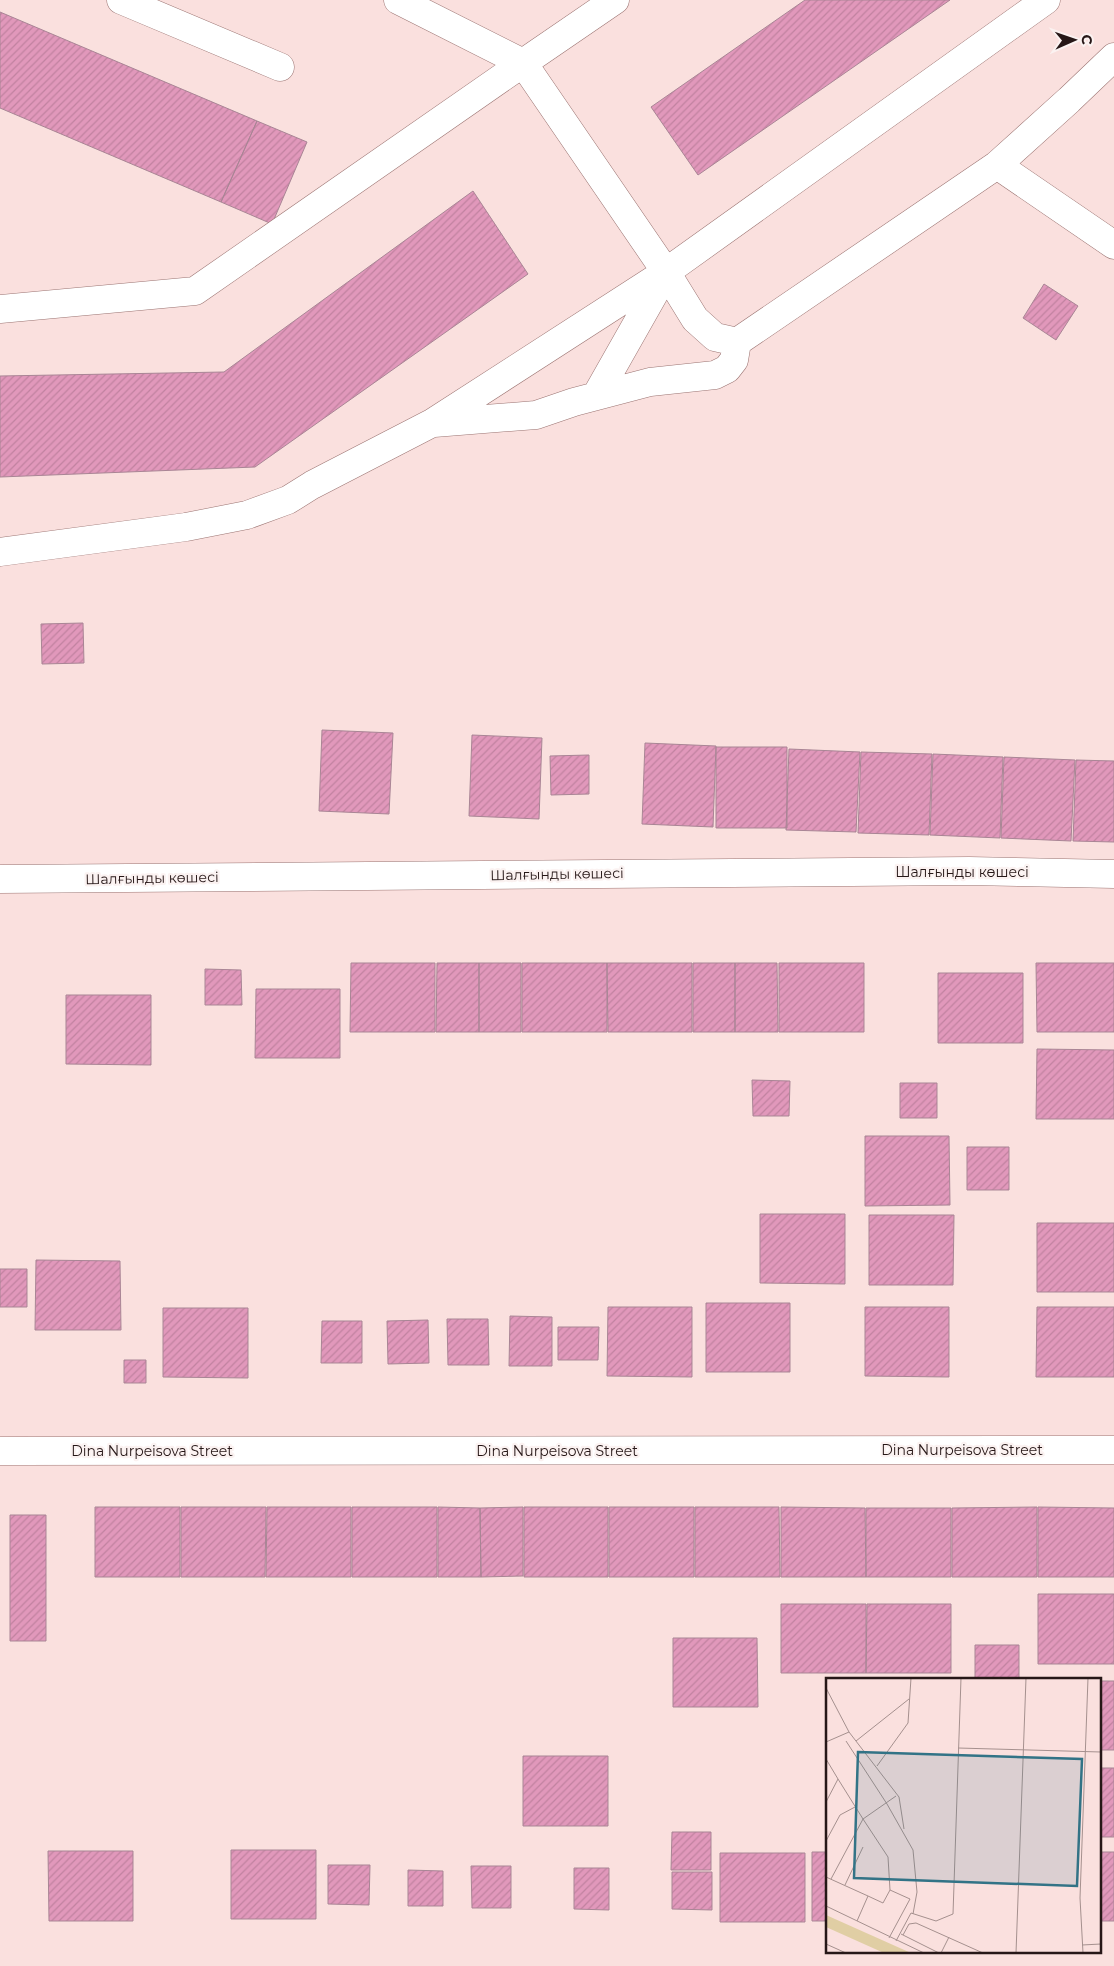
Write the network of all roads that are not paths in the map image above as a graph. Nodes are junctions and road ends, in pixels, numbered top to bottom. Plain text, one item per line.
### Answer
1 (121, 0) edge
2 (398, 0) edge
3 (615, 0) edge
4 (1046, 0) edge
5 (1114, 57) edge
6 (523, 63) junction
7 (280, 68) dead end
8 (997, 165) junction
9 (1114, 245) edge
10 (666, 272) junction
11 (0, 309) edge
12 (737, 342) junction
13 (596, 396) junction
14 (432, 423) junction
15 (0, 552) edge
16 (1114, 874) edge
17 (0, 879) edge
18 (1114, 1450) edge
19 (0, 1452) edge

1 - 7 street
2 - 6 street
3 - 6 street
4 - 10 street
5 - 8 street
6 - 10 street
6 - 11 street
8 - 9 street
8 - 12 street
10 - 12 street
10 - 13 street
10 - 14 street
12 - 13 street
13 - 14 street
14 - 15 street
16 - 17 street, Шалғынды көшесі
18 - 19 street, Dina Nurpeisova Street

